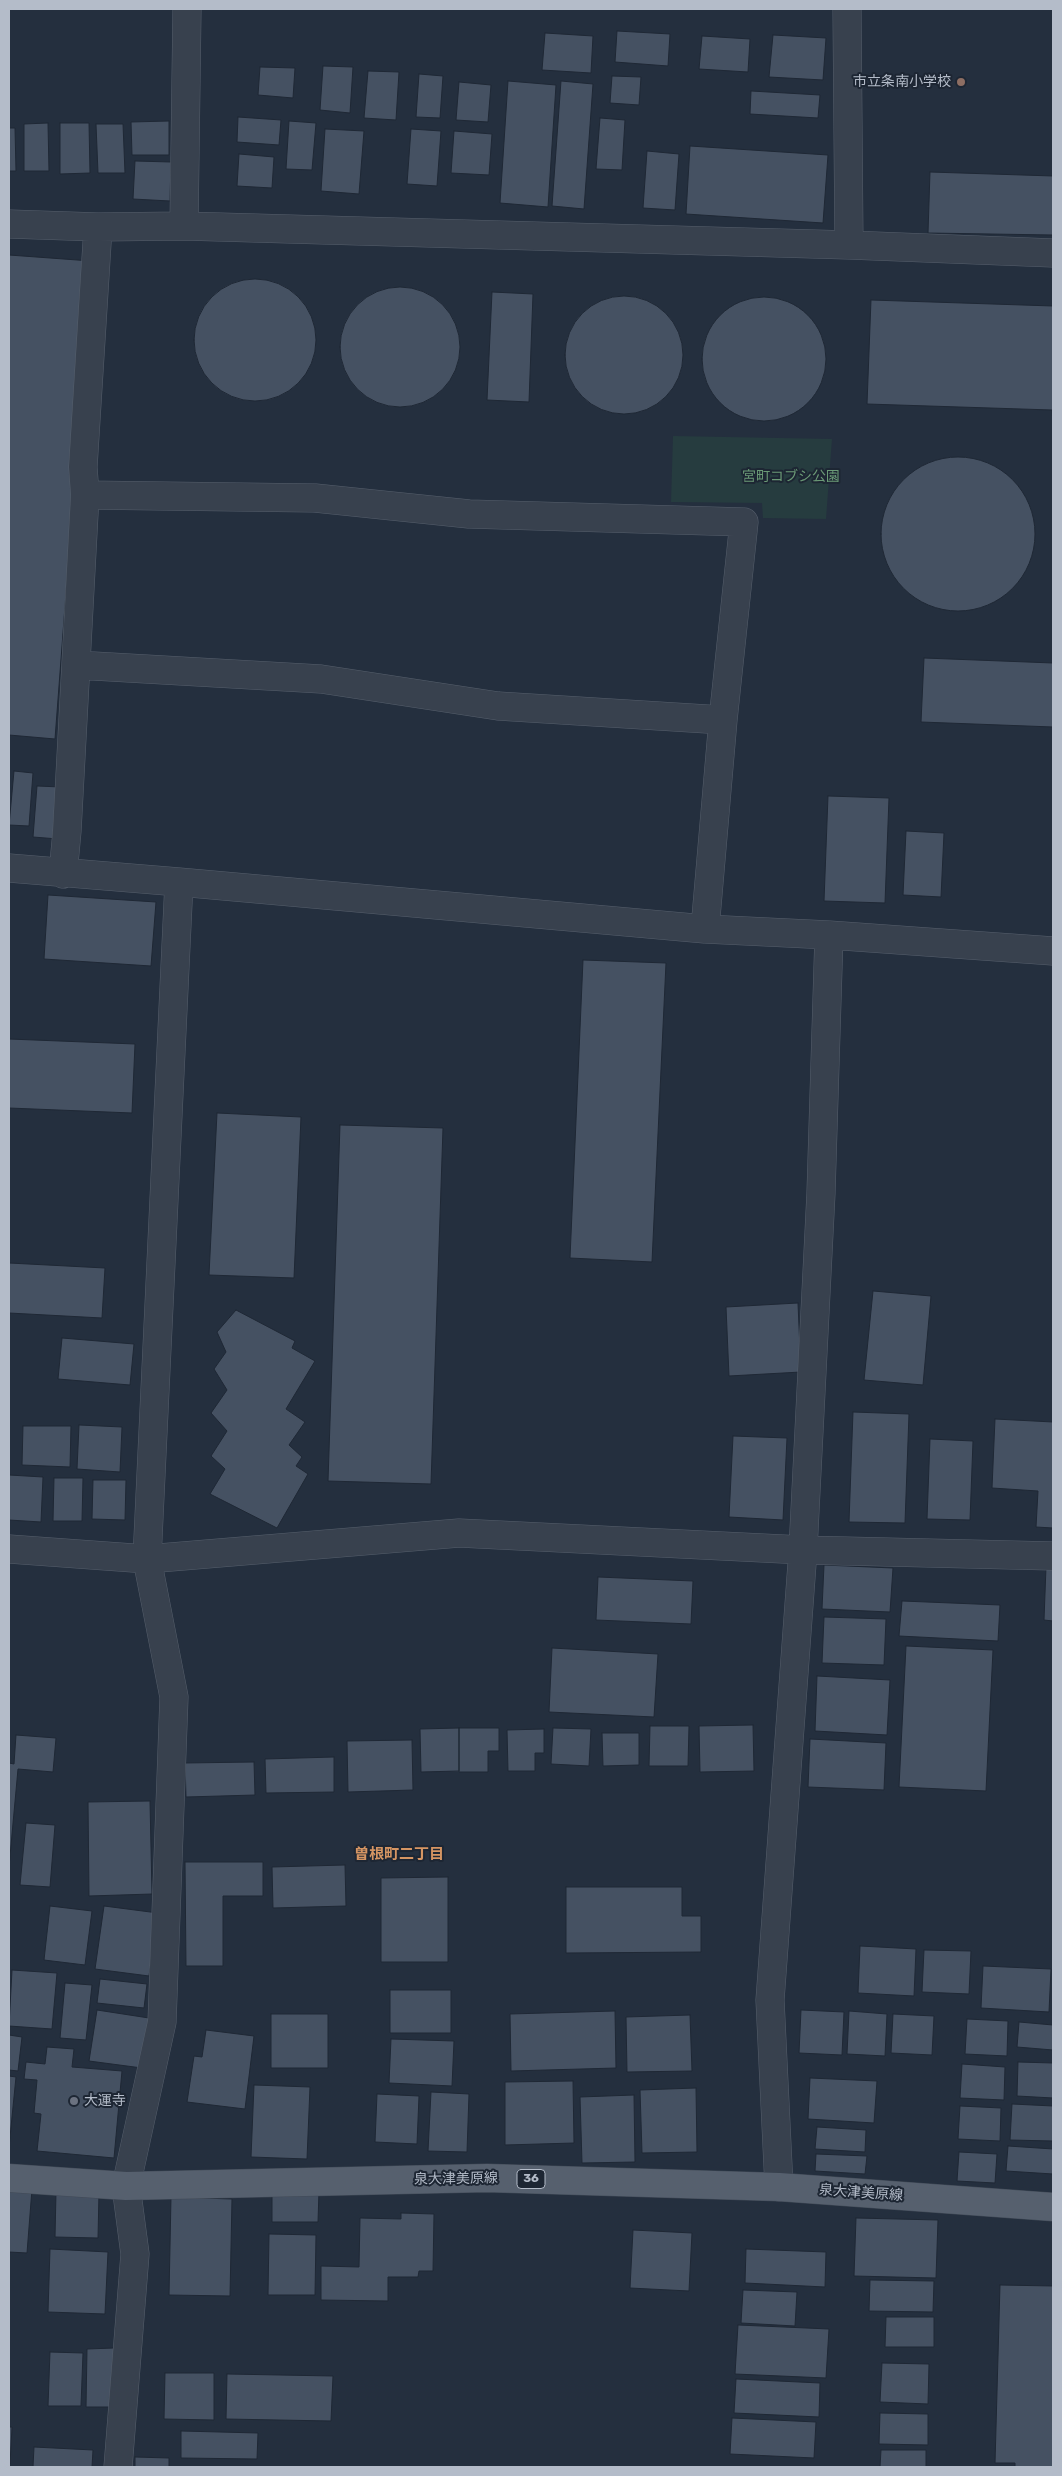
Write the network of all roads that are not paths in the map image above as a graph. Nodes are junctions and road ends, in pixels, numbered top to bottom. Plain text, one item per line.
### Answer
1 (187, 9) edge
2 (848, 9) edge
3 (9, 224) edge
4 (98, 226) junction
5 (184, 226) junction
6 (849, 245) junction
7 (1053, 253) edge
8 (85, 495) junction
9 (76, 665) junction
10 (723, 720) junction
11 (9, 868) edge
12 (63, 874) junction
13 (179, 882) junction
14 (705, 929) junction
15 (829, 935) junction
16 (1053, 951) edge
17 (9, 1549) edge
18 (803, 1550) junction
19 (1053, 1556) edge
20 (147, 1559) junction
21 (9, 2178) edge
22 (126, 2186) junction
23 (778, 2187) junction
24 (1053, 2207) edge
25 (118, 2467) edge

1 - 5 street
2 - 6 street
3 - 4 street
4 - 5 street
4 - 8 street
5 - 6 street
6 - 7 street
8 - 9 street
8 - 10 street
9 - 10 street
9 - 12 street
10 - 14 street
11 - 12 street
12 - 13 street
13 - 14 street
13 - 20 street
14 - 15 street
15 - 16 street
15 - 18 street
17 - 20 street
18 - 19 street
18 - 20 street
18 - 23 street
20 - 22 street
21 - 22 main road, 泉大津美原線 / 36
22 - 23 main road, 泉大津美原線 / 36
22 - 25 street
23 - 24 main road, 泉大津美原線 / 36

